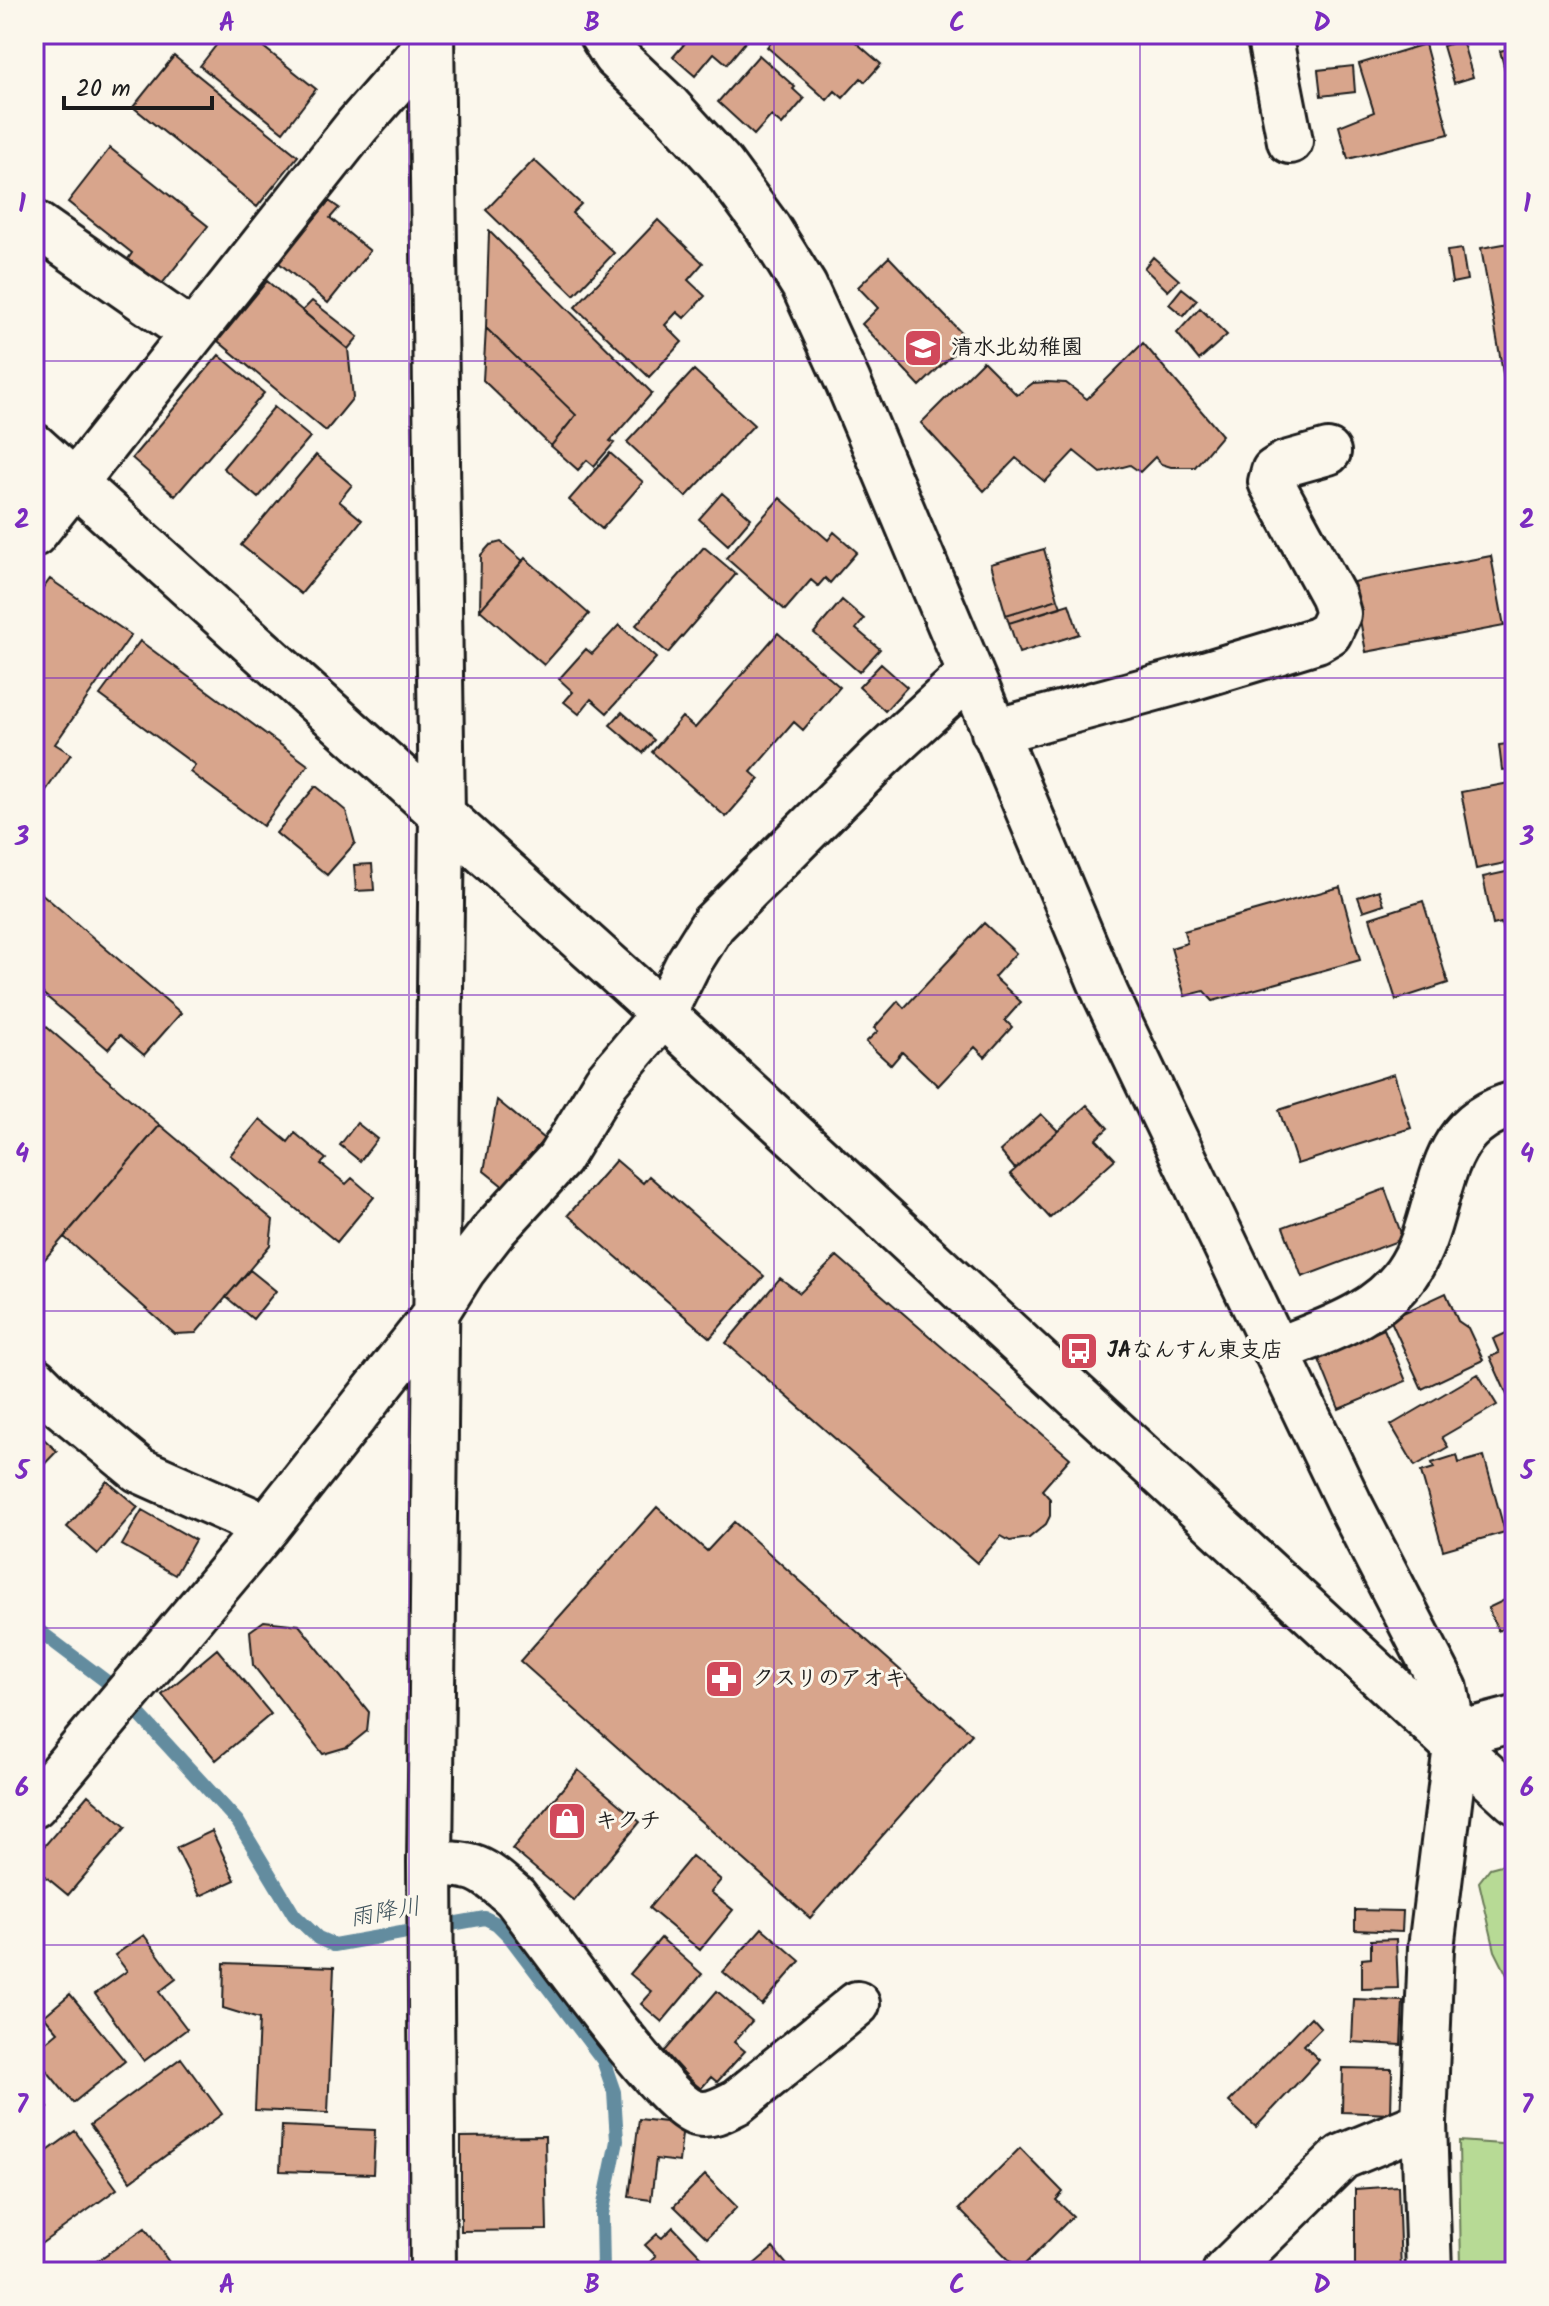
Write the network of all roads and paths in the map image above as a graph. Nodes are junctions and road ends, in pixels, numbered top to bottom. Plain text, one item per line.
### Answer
1 (601, 34) edge
2 (1269, 34) edge
3 (431, 37) edge
4 (1290, 141) dead end
5 (34, 223) edge
6 (192, 333) junction
7 (34, 446) edge
8 (1328, 452) dead end
9 (73, 482) junction
10 (34, 534) edge
11 (969, 675) junction
12 (994, 732) junction
13 (442, 816) junction
14 (663, 1014) junction
15 (1515, 1104) edge
16 (434, 1316) junction
17 (1276, 1351) junction
18 (34, 1379) edge
19 (267, 1527) junction
20 (1515, 1719) edge
21 (1455, 1741) junction
22 (1515, 1801) edge
23 (34, 1805) edge
24 (430, 1863) junction
25 (857, 2004) dead end
26 (1424, 2123) junction
27 (433, 2272) edge
28 (1225, 2272) edge
29 (1429, 2272) edge

1 - 11 street
2 - 4 street
3 - 6 street
3 - 13 street
5 - 6 street
6 - 9 street
7 - 9 street
8 - 12 street
9 - 10 street
9 - 13 street
11 - 12 street
11 - 14 street
12 - 17 street
13 - 14 street
13 - 16 street
14 - 16 street
14 - 21 street
15 - 17 street
16 - 19 street
16 - 24 street
17 - 21 street
18 - 19 street
19 - 23 street
20 - 21 street
21 - 22 street
21 - 26 street
24 - 25 street
24 - 27 street
26 - 28 street
26 - 29 street

